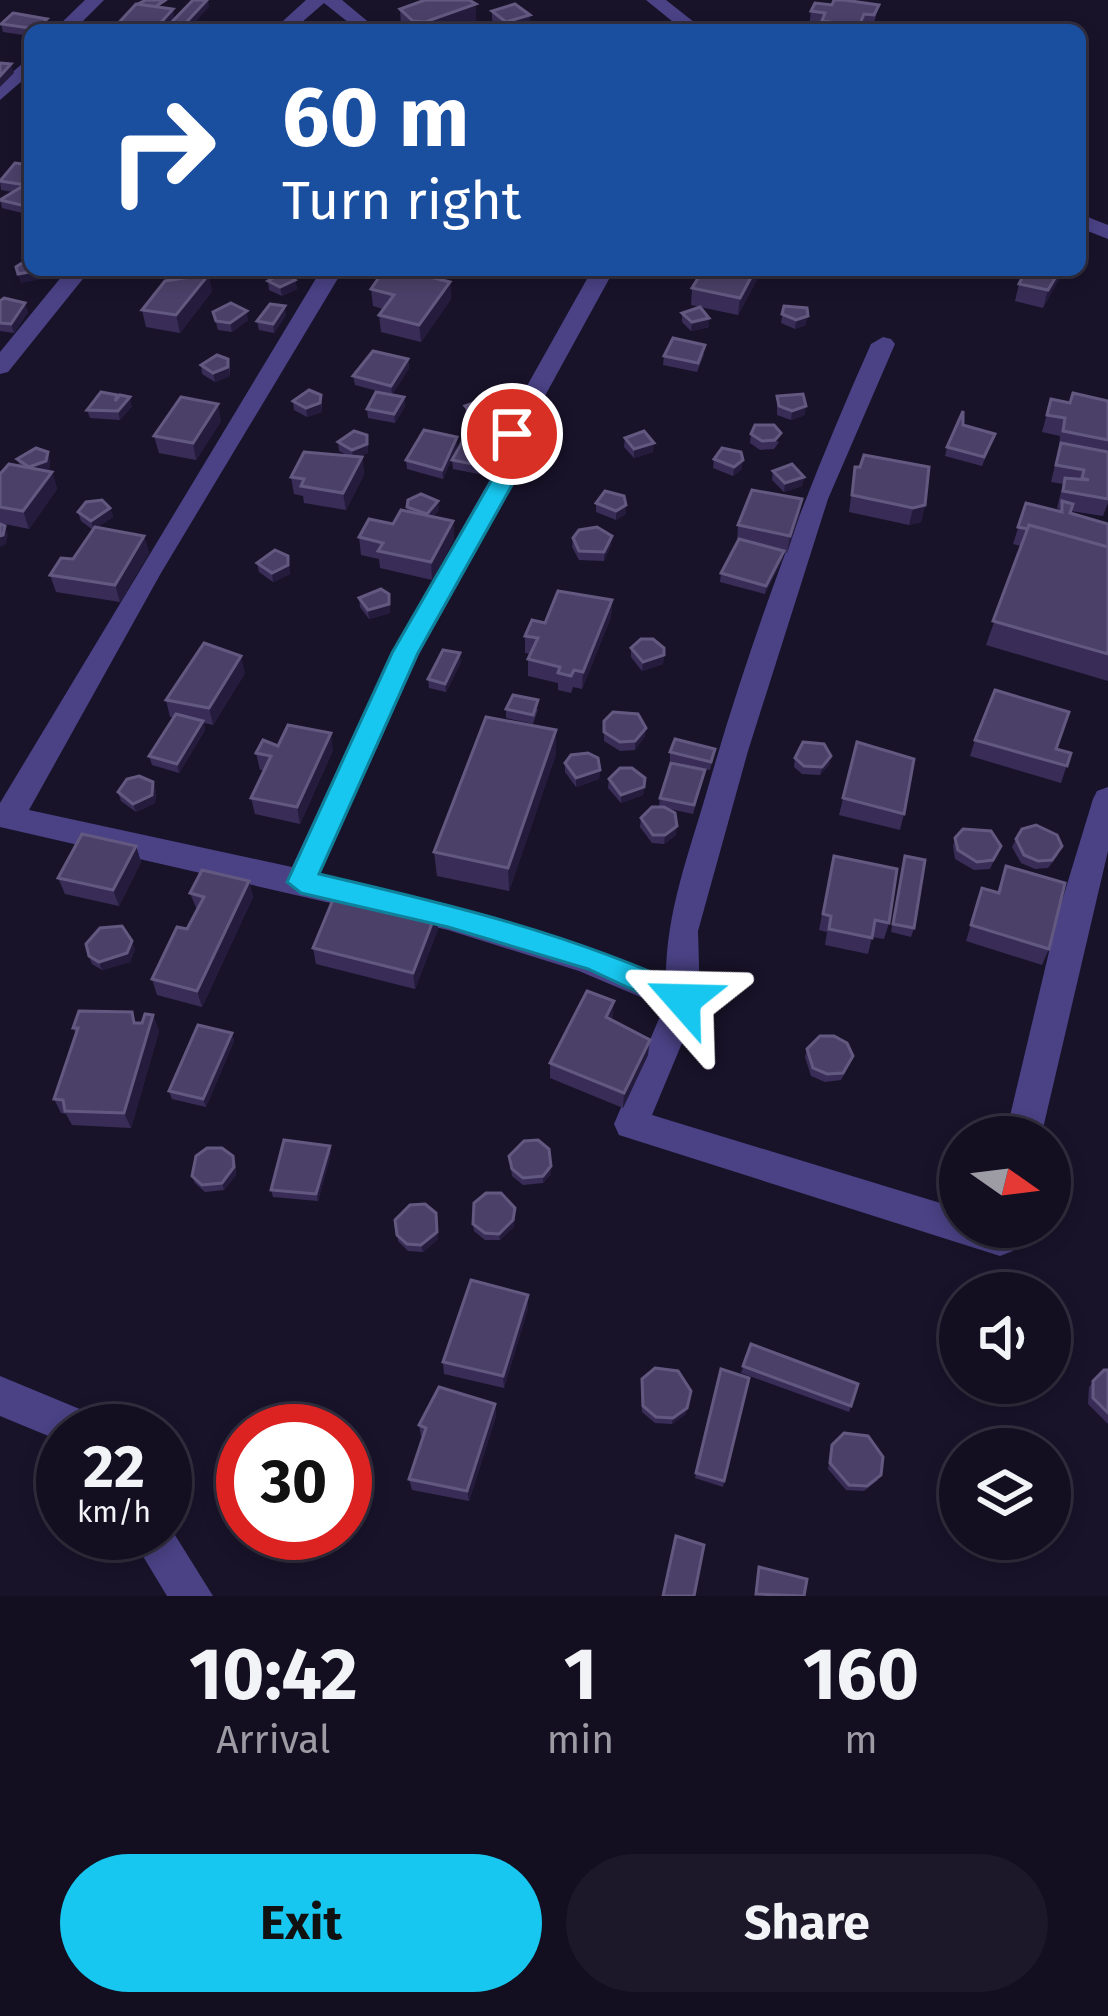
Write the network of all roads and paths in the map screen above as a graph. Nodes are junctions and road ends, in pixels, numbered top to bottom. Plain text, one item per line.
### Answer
1 (94, 0) edge
2 (317, 0) edge
3 (332, 0) edge
4 (656, 0) edge
5 (69, 24) edge
6 (289, 24) edge
7 (362, 24) edge
8 (687, 24) edge
9 (24, 69) edge
10 (0, 94) edge
11 (74, 276) edge
12 (328, 276) edge
13 (599, 276) edge
14 (883, 344) dead end
15 (0, 368) edge
16 (1108, 799) edge
17 (5, 816) edge
18 (301, 882) junction
19 (683, 1000) junction
20 (1028, 1116) edge
21 (939, 1219) edge
22 (0, 1396) edge
23 (36, 1411) edge
24 (168, 1560) edge
25 (192, 1596) edge

1 - 5 street
2 - 6 street
3 - 7 street
4 - 8 street
9 - 10 street
11 - 15 street
12 - 17 street
13 - 18 street
14 - 19 street
16 - 20 street
17 - 18 street
18 - 19 street
19 - 21 street
22 - 23 street
24 - 25 street

